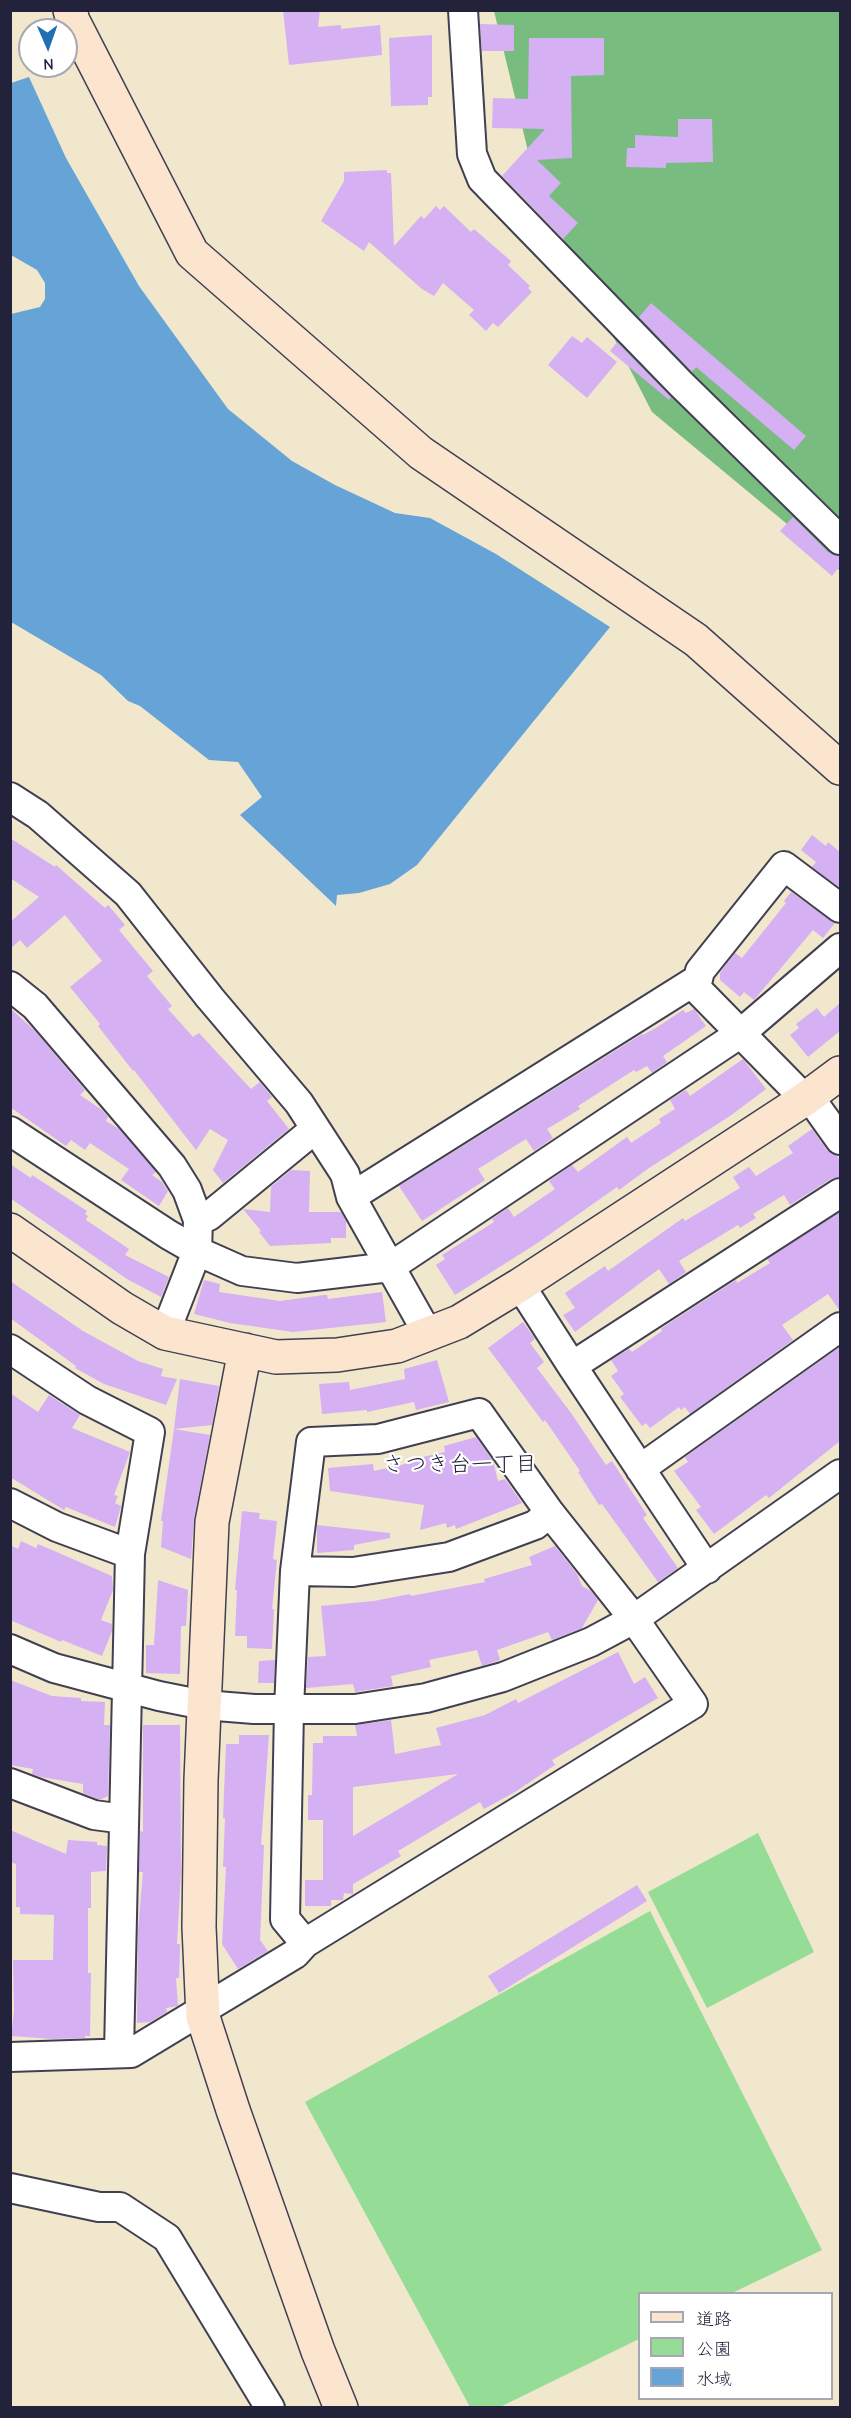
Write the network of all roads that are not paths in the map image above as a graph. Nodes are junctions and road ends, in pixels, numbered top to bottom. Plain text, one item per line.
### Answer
1 (70, 10) edge
2 (463, 10) edge
3 (840, 540) edge
4 (840, 768) edge
5 (10, 797) edge
6 (840, 908) edge
7 (840, 948) edge
8 (698, 980) junction
9 (10, 986) edge
10 (741, 1033) junction
11 (840, 1073) edge
12 (806, 1097) junction
13 (315, 1129) junction
14 (10, 1131) edge
15 (840, 1140) edge
16 (840, 1193) edge
17 (351, 1197) junction
18 (198, 1220) junction
19 (13, 1236) edge
20 (197, 1251) junction
21 (390, 1267) junction
22 (520, 1285) junction
23 (840, 1327) edge
24 (165, 1333) junction
25 (428, 1334) junction
26 (10, 1349) edge
27 (245, 1350) junction
28 (572, 1366) junction
29 (640, 1469) junction
30 (840, 1474) edge
31 (10, 1503) edge
32 (550, 1513) junction
33 (130, 1554) junction
34 (707, 1569) junction
35 (296, 1571) junction
36 (634, 1618) junction
37 (10, 1648) edge
38 (128, 1688) junction
39 (204, 1705) junction
40 (289, 1709) junction
41 (10, 1783) edge
42 (124, 1819) junction
43 (305, 1943) junction
44 (203, 2010) junction
45 (119, 2052) junction
46 (10, 2057) edge
47 (10, 2188) edge
48 (270, 2408) edge
49 (341, 2408) edge

1 - 4 street
2 - 3 street
5 - 13 street
6 - 8 street
7 - 10 street
8 - 10 street
8 - 17 street
9 - 18 street
10 - 12 street
10 - 21 street
11 - 12 street
12 - 15 street
12 - 22 street
13 - 17 street
13 - 18 street
14 - 20 street
16 - 28 street
17 - 21 street
18 - 20 street
19 - 24 street
20 - 21 street
20 - 24 street
21 - 25 street
22 - 25 street
22 - 28 street
23 - 29 street
24 - 27 street
25 - 27 street
26 - 33 street
27 - 39 street
28 - 29 street
29 - 34 street
30 - 34 street
31 - 33 street
32 - 35 street
32 - 35 street
32 - 36 street
33 - 38 street
34 - 36 street
35 - 40 street
36 - 40 street
36 - 43 street
37 - 38 street
38 - 39 street
38 - 42 street
39 - 40 street
39 - 44 street
40 - 43 street
41 - 42 street
42 - 45 street
43 - 44 street
44 - 45 street
44 - 49 street
45 - 46 street
47 - 48 street

